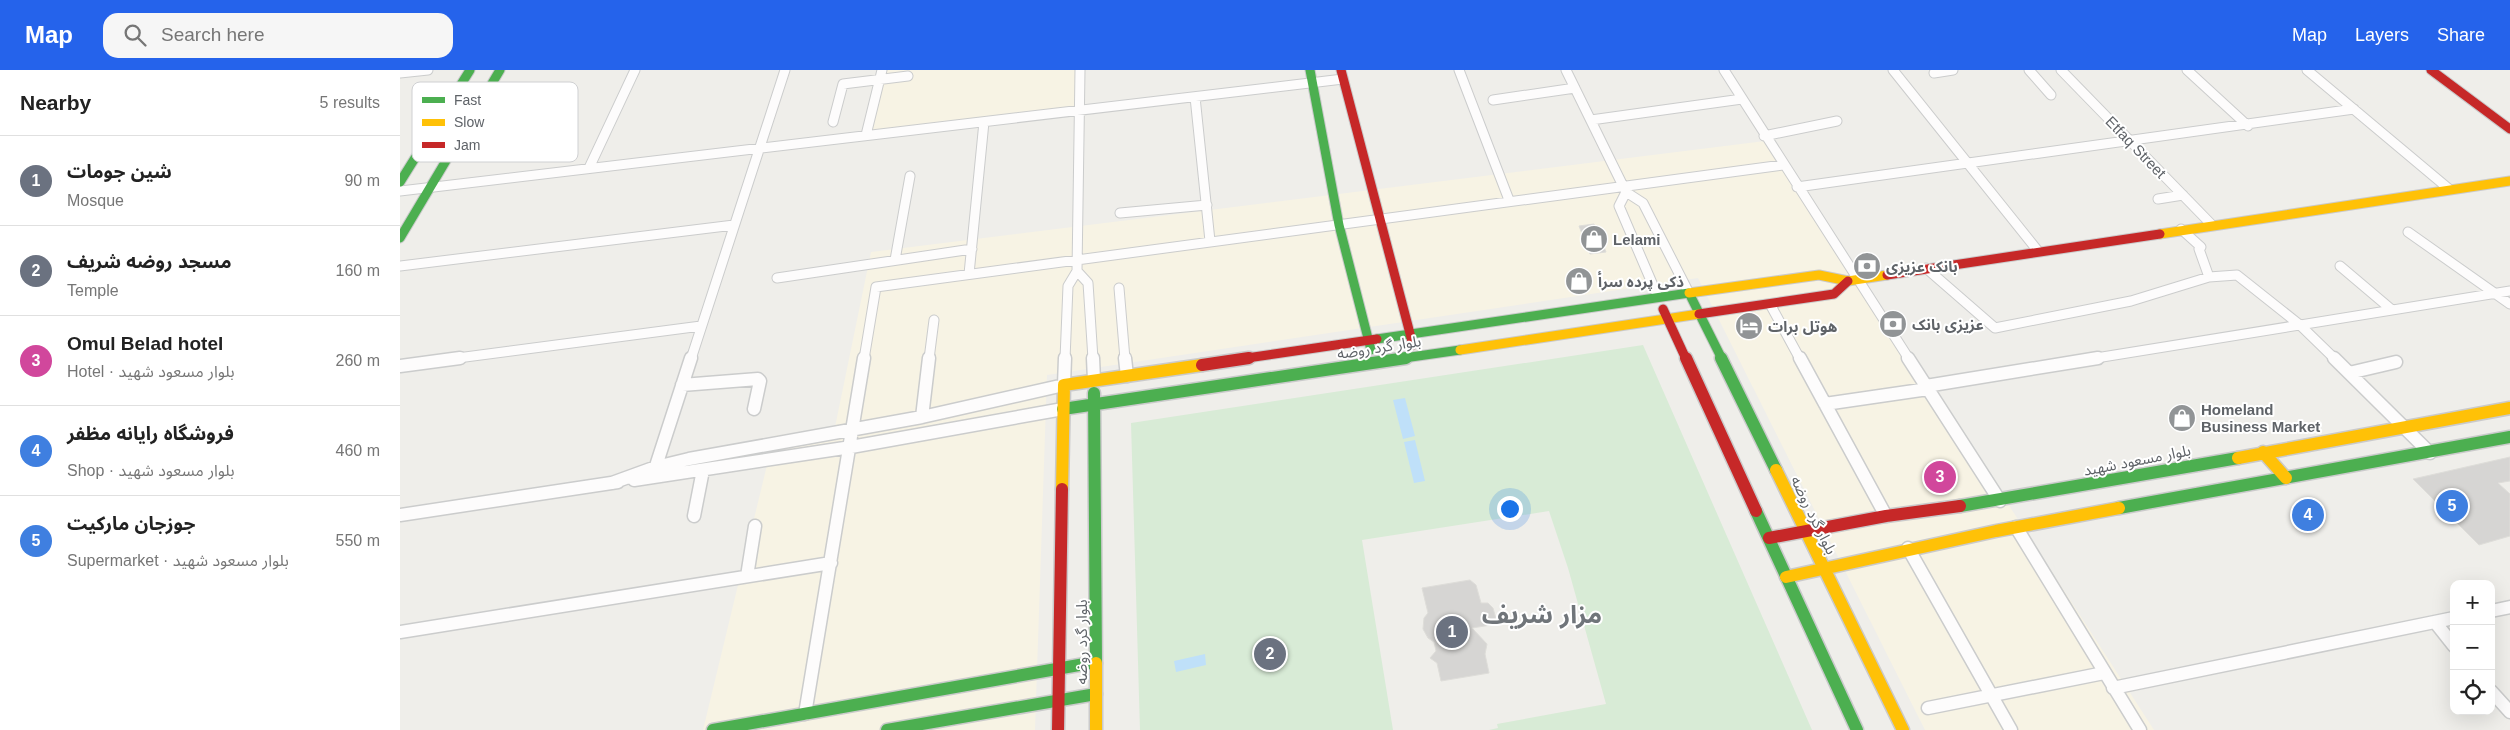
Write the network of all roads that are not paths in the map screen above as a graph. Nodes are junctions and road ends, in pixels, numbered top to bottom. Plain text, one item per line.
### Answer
1 (428, 70) edge
2 (470, 70) edge
3 (500, 70) edge
4 (635, 70) edge
5 (785, 70) edge
6 (1080, 70) edge
7 (1310, 70) edge
8 (1459, 70) edge
9 (1566, 70) edge
10 (1724, 70) edge
11 (1893, 70) edge
12 (1953, 70) edge
13 (2029, 70) edge
14 (2061, 70) edge
15 (2187, 70) edge
16 (2307, 70) edge
17 (2431, 70) edge
18 (400, 73) edge
19 (1934, 73) dead end
20 (881, 74) edge
21 (908, 76) dead end
22 (1343, 79) edge
23 (462, 82) edge
24 (493, 82) edge
25 (1314, 88) junction
26 (1575, 88) junction
27 (2051, 95) dead end
28 (1195, 97) junction
29 (1742, 99) junction
30 (1493, 100) dead end
31 (2354, 109) junction
32 (1081, 111) junction
33 (1591, 120) junction
34 (1837, 121) dead end
35 (833, 122) dead end
36 (984, 122) junction
37 (2248, 126) junction
38 (2510, 129) edge
39 (866, 136) junction
40 (1764, 136) junction
41 (2130, 141) junction
42 (759, 148) junction
43 (412, 162) edge
44 (445, 162) edge
45 (1968, 162) junction
46 (1782, 165) junction
47 (589, 168) junction
48 (910, 176) dead end
49 (2510, 180) edge
50 (400, 182) edge
51 (430, 187) junction
52 (1797, 187) junction
53 (1625, 189) junction
54 (2449, 189) junction
55 (400, 190) edge
56 (2183, 195) junction
57 (2158, 199) dead end
58 (1509, 200) junction
59 (1206, 204) junction
60 (1120, 213) dead end
61 (1379, 220) junction
62 (734, 225) junction
63 (1340, 225) junction
64 (2212, 225) junction
65 (2181, 229) junction
66 (2408, 232) dead end
67 (400, 238) edge
68 (1210, 241) junction
69 (972, 249) junction
70 (2038, 250) junction
71 (1077, 259) junction
72 (895, 260) junction
73 (400, 266) edge
74 (2340, 266) dead end
75 (1926, 268) junction
76 (1077, 271) junction
77 (970, 274) junction
78 (2209, 277) junction
79 (777, 278) dead end
80 (1852, 280) junction
81 (1119, 288) dead end
82 (2510, 291) edge
83 (1689, 293) junction
84 (2495, 293) junction
85 (1658, 298) junction
86 (1770, 304) junction
87 (2510, 304) edge
88 (2392, 310) junction
89 (1699, 314) junction
90 (1667, 318) junction
91 (934, 320) dead end
92 (2300, 325) junction
93 (702, 326) junction
94 (1410, 334) junction
95 (1368, 340) junction
96 (1416, 356) junction
97 (1374, 362) junction
98 (2396, 362) dead end
99 (400, 366) edge
100 (2349, 373) junction
101 (1127, 376) junction
102 (1094, 380) junction
103 (682, 385) junction
104 (1064, 385) junction
105 (1927, 387) junction
106 (1094, 404) junction
107 (1825, 404) junction
108 (2510, 408) edge
109 (754, 409) dead end
110 (1063, 409) junction
111 (922, 417) junction
112 (2405, 427) junction
113 (853, 430) junction
114 (2510, 437) edge
115 (851, 447) junction
116 (2263, 452) junction
117 (2430, 453) junction
118 (703, 470) junction
119 (654, 472) junction
120 (2286, 478) junction
121 (2000, 501) junction
122 (1984, 510) junction
123 (400, 515) edge
124 (694, 516) dead end
125 (1886, 516) junction
126 (755, 526) dead end
127 (2016, 527) junction
128 (1805, 530) junction
129 (1996, 531) junction
130 (1769, 538) junction
131 (1908, 548) junction
132 (831, 563) junction
133 (1825, 570) junction
134 (747, 576) junction
135 (1786, 577) junction
136 (2510, 607) edge
137 (2495, 610) edge
138 (2450, 619) edge
139 (2435, 622) junction
140 (400, 632) edge
141 (2450, 641) edge
142 (1096, 662) junction
143 (1059, 669) junction
144 (2104, 673) junction
145 (2113, 688) junction
146 (1096, 694) junction
147 (1991, 695) junction
148 (2495, 695) edge
149 (1058, 700) junction
150 (1928, 708) dead end
151 (2510, 712) edge
152 (805, 714) junction
153 (713, 730) edge
154 (887, 730) edge
155 (1058, 730) edge
156 (1096, 730) edge
157 (1857, 730) edge
158 (1903, 730) edge
159 (2010, 730) edge
160 (2140, 730) edge

1 - 18 street
2 - 23 main road
3 - 24 main road
4 - 47 street
5 - 42 street
6 - 32 street
7 - 25 main road
8 - 58 street
9 - 26 street
10 - 29 street
11 - 45 street
12 - 19 street
13 - 27 street
14 - 41 street, Etfaq Street
15 - 37 street
16 - 31 street
17 - 38 main road
20 - 21 street
20 - 35 street
20 - 39 street
22 - 25 street
22 - 61 main road
25 - 28 street
25 - 63 main road
26 - 30 street
26 - 33 street
28 - 32 street
28 - 59 street
29 - 33 street
29 - 40 street
31 - 37 street
31 - 54 street
32 - 36 street
32 - 71 street
33 - 53 street
34 - 40 street
36 - 39 street
36 - 69 street
37 - 41 street
39 - 42 street
40 - 46 street
41 - 45 street
41 - 56 street, Etfaq Street
42 - 47 street
42 - 62 street
43 - 50 main road
44 - 51 main road
45 - 52 street
45 - 70 street
46 - 52 street
46 - 53 street
47 - 51 street
48 - 72 street
49 - 54 main road
51 - 55 street
51 - 67 main road
52 - 80 street
53 - 58 street
53 - 83 street
53 - 85 street
54 - 64 main road
56 - 57 street
56 - 64 street, Etfaq Street
58 - 61 street
59 - 60 street
59 - 68 street
61 - 63 street
61 - 94 main road
62 - 73 street
62 - 93 street
63 - 68 street
63 - 95 main road
64 - 65 main road
65 - 70 main road
65 - 78 street
66 - 84 street
68 - 71 street
69 - 72 street
69 - 77 street
70 - 75 main road
71 - 76 street
71 - 77 street
72 - 79 street
74 - 88 street
75 - 78 street
75 - 80 main road
76 - 102 street
76 - 104 street
77 - 113 street
78 - 92 street
80 - 83 main road
80 - 86 main road
80 - 105 street
81 - 101 street
82 - 84 street
83 - 85 main road, بلوار گرد روضه
83 - 89 main road, بلوار گرد روضه
84 - 87 street
84 - 88 street
85 - 90 main road
85 - 94 main road, بلوار گرد روضه
86 - 89 main road
86 - 107 street
88 - 92 street
89 - 90 main road, بلوار گرد روضه
89 - 128 main road, بلوار گرد روضه
90 - 96 main road, بلوار گرد روضه
90 - 130 main road
91 - 111 street
92 - 100 street
92 - 105 street
93 - 99 street
93 - 103 street
94 - 95 main road, بلوار گرد روضه
94 - 96 main road
95 - 97 main road
95 - 101 main road, بلوار گرد روضه
96 - 97 main road, بلوار گرد روضه
97 - 106 main road, بلوار گرد روضه
98 - 100 street
100 - 112 street
101 - 102 main road, بلوار گرد روضه
102 - 104 main road, بلوار گرد روضه
102 - 106 main road, بلوار گرد روضه
103 - 109 street
103 - 119 street
104 - 110 main road, بلوار گرد روضه
104 - 111 street
105 - 107 street
105 - 121 street
106 - 110 main road, بلوار گرد روضه
106 - 142 main road, بلوار گرد روضه
107 - 125 street
108 - 112 main road, بلوار مسعود شهید
110 - 115 street
110 - 143 main road, بلوار گرد روضه
111 - 113 street
112 - 116 main road, بلوار مسعود شهید
112 - 117 street
113 - 115 street
113 - 119 street
114 - 117 main road
115 - 118 street
115 - 132 street
116 - 120 main road
116 - 121 main road, بلوار مسعود شهید
117 - 120 main road
118 - 119 street
118 - 124 street
119 - 123 street
120 - 127 main road
121 - 122 main road, بلوار مسعود شهید
122 - 125 main road, بلوار مسعود شهید
122 - 129 main road
125 - 128 main road, بلوار مسعود شهید
126 - 134 street
127 - 129 main road
127 - 144 street
128 - 130 main road, بلوار مسعود شهید
128 - 133 main road, بلوار گرد روضه
129 - 131 main road
130 - 135 main road
131 - 133 main road
131 - 147 street
132 - 134 street
132 - 152 street
133 - 135 main road
133 - 158 main road, بلوار گرد روضه
134 - 140 street
135 - 157 main road
136 - 137 street
138 - 139 street
139 - 141 street
139 - 145 street
142 - 143 main road
142 - 146 main road, بلوار گرد روضه
143 - 149 main road, بلوار گرد روضه
143 - 152 main road
144 - 145 street
144 - 147 street
145 - 160 street
146 - 149 main road
146 - 156 main road, بلوار گرد روضه
147 - 150 street
147 - 159 street
148 - 151 street
149 - 154 main road
149 - 155 main road, بلوار گرد روضه
152 - 153 main road

